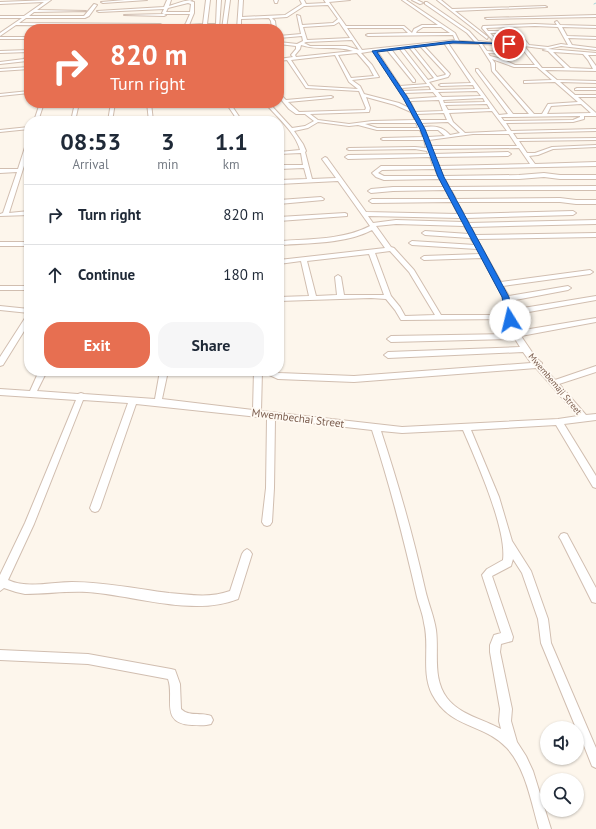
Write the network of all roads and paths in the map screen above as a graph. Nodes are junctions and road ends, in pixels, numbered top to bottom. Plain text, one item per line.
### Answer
1 (48, 0) edge
2 (145, 0) edge
3 (169, 0) edge
4 (198, 0) edge
5 (208, 0) edge
6 (219, 0) edge
7 (228, 0) edge
8 (241, 0) edge
9 (348, 0) edge
10 (404, 0) edge
11 (414, 0) edge
12 (439, 0) edge
13 (190, 1) edge
14 (103, 2) dead end
15 (303, 2) edge
16 (327, 2) edge
17 (0, 3) edge
18 (424, 3) junction
19 (500, 3) dead end
20 (537, 3) dead end
21 (95, 5) dead end
22 (412, 5) junction
23 (0, 6) edge
24 (40, 6) junction
25 (462, 6) dead end
26 (545, 7) junction
27 (166, 8) junction
28 (331, 8) junction
29 (74, 9) junction
30 (278, 10) dead end
31 (306, 10) dead end
32 (452, 10) junction
33 (33, 11) junction
34 (91, 11) junction
35 (99, 11) junction
36 (0, 12) edge
37 (18, 12) dead end
38 (25, 12) dead end
39 (192, 13) junction
40 (164, 14) junction
41 (25, 16) junction
42 (45, 16) junction
43 (113, 16) dead end
44 (279, 16) junction
45 (596, 16) edge
46 (0, 17) edge
47 (68, 17) junction
48 (270, 17) junction
49 (554, 17) junction
50 (240, 18) junction
51 (252, 18) junction
52 (300, 18) dead end
53 (487, 18) dead end
54 (96, 19) junction
55 (191, 19) junction
56 (206, 19) junction
57 (326, 19) dead end
58 (21, 20) junction
59 (55, 20) junction
60 (110, 20) dead end
61 (339, 20) junction
62 (557, 21) junction
63 (596, 21) edge
64 (38, 24) edge
65 (160, 24) edge
66 (189, 24) edge
67 (205, 24) edge
68 (216, 24) edge
69 (225, 24) edge
70 (239, 24) edge
71 (254, 24) edge
72 (273, 24) edge
73 (14, 25) junction
74 (24, 25) edge
75 (0, 26) edge
76 (301, 26) junction
77 (441, 26) junction
78 (560, 26) junction
79 (596, 26) edge
80 (345, 27) junction
81 (562, 30) junction
82 (294, 31) dead end
83 (596, 31) edge
84 (487, 32) junction
85 (1, 34) edge
86 (454, 34) junction
87 (302, 35) junction
88 (368, 35) dead end
89 (413, 35) junction
90 (294, 36) junction
91 (284, 37) edge
92 (566, 37) junction
93 (0, 38) edge
94 (24, 38) edge
95 (383, 38) dead end
96 (596, 38) edge
97 (353, 39) junction
98 (358, 39) dead end
99 (363, 39) dead end
100 (305, 41) junction
101 (537, 41) dead end
102 (453, 42) junction
103 (478, 42) junction
104 (284, 43) edge
105 (446, 43) junction
106 (492, 43) junction
107 (497, 43) junction
108 (299, 44) junction
109 (570, 44) junction
110 (596, 44) edge
111 (421, 45) junction
112 (410, 46) junction
113 (525, 46) junction
114 (540, 46) junction
115 (400, 47) junction
116 (389, 49) junction
117 (596, 49) edge
118 (550, 50) junction
119 (375, 51) junction
120 (0, 52) edge
121 (24, 52) edge
122 (361, 52) junction
123 (486, 52) junction
124 (510, 53) dead end
125 (584, 53) junction
126 (336, 54) junction
127 (596, 54) edge
128 (490, 57) junction
129 (295, 58) junction
130 (284, 59) edge
131 (288, 59) junction
132 (24, 60) edge
133 (0, 62) edge
134 (24, 68) edge
135 (540, 68) junction
136 (0, 70) edge
137 (477, 70) dead end
138 (568, 70) junction
139 (596, 70) edge
140 (549, 76) junction
141 (596, 77) edge
142 (436, 78) junction
143 (350, 79) junction
144 (556, 80) junction
145 (414, 81) dead end
146 (525, 82) dead end
147 (596, 82) edge
148 (429, 84) junction
149 (474, 84) junction
150 (398, 87) junction
151 (577, 89) dead end
152 (596, 89) edge
153 (478, 90) junction
154 (434, 91) junction
155 (402, 92) junction
156 (24, 93) edge
157 (361, 93) junction
158 (0, 95) edge
159 (574, 96) junction
160 (596, 96) edge
161 (330, 97) dead end
162 (483, 97) junction
163 (440, 98) junction
164 (406, 100) junction
165 (285, 101) joint
166 (488, 103) junction
167 (443, 104) junction
168 (583, 104) junction
169 (590, 104) dead end
170 (342, 106) dead end
171 (271, 108) edge
172 (291, 109) junction
173 (494, 110) junction
174 (413, 112) junction
175 (446, 112) junction
176 (306, 113) junction
177 (596, 114) edge
178 (512, 115) junction
179 (532, 115) junction
180 (544, 115) junction
181 (582, 115) junction
182 (279, 116) edge
183 (498, 116) junction
184 (317, 121) junction
185 (418, 121) junction
186 (450, 121) junction
187 (284, 122) edge
188 (503, 122) junction
189 (359, 124) junction
190 (24, 129) edge
191 (422, 129) junction
192 (291, 130) junction
193 (377, 130) junction
194 (596, 130) edge
195 (0, 131) edge
196 (510, 132) junction
197 (464, 134) junction
198 (446, 137) junction
199 (426, 138) junction
200 (384, 139) junction
201 (596, 139) edge
202 (480, 140) junction
203 (515, 140) junction
204 (519, 146) junction
205 (596, 146) edge
206 (437, 148) junction
207 (349, 149) dead end
208 (384, 149) junction
209 (304, 151) junction
210 (430, 151) junction
211 (284, 153) edge
212 (508, 154) dead end
213 (526, 155) junction
214 (348, 157) dead end
215 (24, 158) edge
216 (325, 159) dead end
217 (596, 164) edge
218 (533, 165) junction
219 (307, 166) junction
220 (284, 167) edge
221 (437, 167) junction
222 (20, 170) junction
223 (0, 171) edge
224 (441, 177) junction
225 (596, 177) edge
226 (338, 179) junction
227 (310, 181) junction
228 (284, 182) edge
229 (596, 188) edge
230 (448, 189) junction
231 (371, 191) dead end
232 (322, 199) dead end
233 (372, 201) dead end
234 (454, 201) junction
235 (284, 202) edge
236 (596, 202) edge
237 (24, 213) edge
238 (573, 213) dead end
239 (363, 214) junction
240 (3, 215) edge
241 (344, 215) dead end
242 (463, 216) junction
243 (284, 219) edge
244 (596, 222) edge
245 (467, 225) junction
246 (372, 226) junction
247 (425, 233) dead end
248 (596, 235) edge
249 (473, 237) junction
250 (284, 243) edge
251 (412, 243) dead end
252 (0, 244) edge
253 (24, 244) edge
254 (478, 247) junction
255 (388, 249) junction
256 (371, 251) junction
257 (482, 256) junction
258 (424, 258) dead end
259 (304, 261) junction
260 (284, 262) edge
261 (590, 272) dead end
262 (338, 277) dead end
263 (499, 284) junction
264 (0, 288) edge
265 (24, 288) edge
266 (568, 288) dead end
267 (341, 297) junction
268 (388, 297) junction
269 (314, 298) junction
270 (506, 298) junction
271 (596, 298) edge
272 (284, 299) edge
273 (0, 308) edge
274 (24, 310) edge
275 (508, 315) junction
276 (439, 317) junction
277 (596, 320) edge
278 (24, 325) edge
279 (517, 335) junction
280 (391, 339) dead end
281 (526, 349) junction
282 (388, 355) dead end
283 (0, 363) edge
284 (539, 365) junction
285 (596, 369) edge
286 (41, 376) edge
287 (163, 376) edge
288 (258, 376) edge
289 (278, 376) edge
290 (554, 383) junction
291 (0, 392) edge
292 (32, 394) junction
293 (81, 396) junction
294 (133, 400) junction
295 (158, 402) junction
296 (257, 413) junction
297 (271, 415) junction
298 (596, 417) edge
299 (585, 419) junction
300 (558, 422) junction
301 (466, 428) junction
302 (376, 429) junction
303 (596, 484) edge
304 (95, 508) dead end
305 (267, 522) dead end
306 (564, 537) dead end
307 (508, 543) junction
308 (248, 554) dead end
309 (1, 584) edge
310 (596, 598) edge
311 (0, 655) edge
312 (206, 720) dead end
313 (511, 743) junction
314 (596, 762) edge
315 (545, 829) edge

1 - 17 street
1 - 24 street
2 - 14 street
3 - 27 street
4 - 13 street
5 - 56 street
6 - 68 street
7 - 69 street
8 - 50 street
9 - 16 street
10 - 22 street
11 - 18 street
12 - 18 street
12 - 32 street
13 - 27 street
13 - 39 street
15 - 16 street
15 - 44 street
16 - 28 street
18 - 22 street
18 - 103 street
19 - 25 street
20 - 26 street
21 - 34 street
22 - 77 street
23 - 24 street
24 - 33 street
26 - 32 street
26 - 49 street
27 - 35 street
27 - 40 street
28 - 31 street
28 - 61 street
29 - 33 street
29 - 34 street
29 - 47 street
30 - 44 street
32 - 106 street
33 - 38 street
33 - 41 street
33 - 42 street
34 - 35 street
34 - 47 street
35 - 54 street
36 - 37 street
39 - 40 street
39 - 55 street
40 - 43 street
40 - 65 street
41 - 42 street
41 - 46 street
41 - 58 street
42 - 47 street
44 - 48 street
45 - 49 street
48 - 51 street
48 - 72 street
49 - 53 street
49 - 62 street
50 - 51 street
50 - 70 street
51 - 71 street
52 - 76 street
54 - 59 street
54 - 60 street
55 - 56 street
55 - 66 street
56 - 67 street
57 - 61 street
58 - 59 street
58 - 73 street
59 - 64 street
61 - 76 street
61 - 80 street
62 - 63 street
62 - 78 street
73 - 74 street
73 - 75 street
73 - 85 street
76 - 87 street
77 - 86 street
77 - 89 street
78 - 79 street
78 - 81 street
78 - 84 street
80 - 89 street
80 - 97 street
81 - 83 street
81 - 92 street
82 - 90 street
84 - 107 street
84 - 113 street
86 - 89 street
86 - 102 street
87 - 90 street
87 - 100 street
88 - 89 street
90 - 91 street
92 - 96 street
92 - 109 street
93 - 94 street
95 - 99 street
97 - 98 street
97 - 100 street
97 - 122 street
100 - 108 street
101 - 114 street
102 - 103 street
102 - 105 street
103 - 106 street
103 - 123 street
104 - 108 street
105 - 111 street
105 - 149 street
106 - 107 street
107 - 113 street
108 - 122 street
108 - 129 street
109 - 110 street
109 - 114 street
109 - 117 street
111 - 112 street
111 - 142 street
112 - 115 street
112 - 142 street
113 - 114 street
113 - 118 street
113 - 135 street
115 - 116 street
115 - 148 street
116 - 119 street
116 - 145 street
118 - 125 street
118 - 138 street
119 - 122 street
119 - 150 street, Mwembemaji Street
120 - 121 street
122 - 126 street
122 - 143 street
123 - 124 street
123 - 128 street
125 - 127 street
125 - 139 street
126 - 129 street
126 - 143 street
128 - 135 street
128 - 179 street
129 - 131 street
130 - 131 street
131 - 157 street
132 - 133 street
134 - 136 street
135 - 138 street
135 - 140 street
137 - 178 street
138 - 139 street
140 - 141 street
140 - 144 street
142 - 148 street
143 - 157 street
144 - 146 street
144 - 147 street
144 - 159 street
148 - 149 street
148 - 150 street
148 - 154 street
149 - 153 street
150 - 155 street, Mwembemaji Street
151 - 152 street
153 - 154 street
153 - 162 street
154 - 155 street
154 - 163 street
155 - 164 street, Mwembemaji Street
156 - 158 street
157 - 174 street
157 - 176 street
159 - 160 street
159 - 168 street
161 - 165 street
162 - 163 street
162 - 166 street
163 - 164 street
163 - 167 street
164 - 174 street, Mwembemaji Street
165 - 172 street
166 - 167 street
166 - 173 street
167 - 175 street
168 - 169 street
168 - 177 street
168 - 180 street
170 - 172 street
171 - 182 street
172 - 176 street
173 - 175 street
173 - 183 street
174 - 175 street
174 - 185 street, Mwembemaji Street
175 - 186 street
176 - 184 street
177 - 181 street
178 - 179 street
178 - 183 street
179 - 180 street
180 - 181 street
181 - 188 street
183 - 188 street
184 - 189 street
184 - 192 street
185 - 186 street
185 - 189 street
185 - 191 street, Mwembemaji Street
186 - 197 street
187 - 192 street
188 - 196 street
189 - 193 street
190 - 195 street
191 - 193 street
191 - 198 street
191 - 199 street, Mwembemaji Street
192 - 209 street
193 - 200 street
194 - 196 street
196 - 202 street
196 - 203 street
197 - 198 street
197 - 202 street
198 - 199 street
198 - 206 street
199 - 200 street
199 - 210 street, Mwembemaji Street
200 - 208 street
201 - 203 street
202 - 204 street
202 - 206 street
203 - 204 street
204 - 213 street
205 - 213 street
206 - 210 street
207 - 208 street
208 - 210 street
209 - 211 street
209 - 219 street
210 - 212 street
210 - 214 street
210 - 221 street, Mwembemaji Street
213 - 218 street
215 - 222 street
216 - 226 street
217 - 218 street
218 - 221 street
219 - 220 street
219 - 227 street
221 - 224 street, Mwembemaji Street
221 - 224 street
222 - 223 street
222 - 240 street
224 - 225 street
224 - 230 street, Mwembemaji Street
226 - 227 street
226 - 239 street
227 - 228 street
229 - 230 street
230 - 231 street
230 - 234 street, Mwembemaji Street
232 - 235 street
233 - 234 street
234 - 236 street
234 - 242 street, Mwembemaji Street
237 - 240 street
238 - 242 street
239 - 242 street
239 - 246 street
241 - 243 street
242 - 245 street, Mwembemaji Street
244 - 245 street
245 - 246 street
245 - 249 street, Mwembemaji Street
246 - 250 street
246 - 255 street
247 - 249 street
248 - 249 street
249 - 254 street, Mwembemaji Street
251 - 254 street
252 - 253 street
254 - 257 street, Mwembemaji Street
255 - 256 street
255 - 276 street
256 - 259 street
256 - 268 street
257 - 258 street
257 - 263 street, Mwembemaji Street
259 - 260 street
259 - 269 street
261 - 263 street
262 - 267 street
263 - 270 street, Mwembemaji Street
264 - 265 street
266 - 270 street
267 - 268 street
267 - 269 street
268 - 276 street
269 - 272 street
270 - 275 street, Mwembemaji Street
271 - 275 street
273 - 274 street
275 - 276 street
275 - 279 street, Mwembemaji Street
277 - 279 street
278 - 283 street
279 - 280 street
279 - 281 street, Mwembemaji Street
281 - 282 street
281 - 284 street, Mwembemaji Street
284 - 289 street
284 - 290 street, Mwembemaji Street
285 - 290 street
286 - 292 street
287 - 295 street
288 - 296 street
290 - 299 street, Mwembemaji Street
291 - 292 street, Mwembechai Street
292 - 293 street, Mwembechai Street
293 - 294 street, Mwembechai Street
293 - 309 street
294 - 295 street, Mwembechai Street
294 - 304 street
295 - 296 street, Mwembechai Street
296 - 297 street, Mwembechai Street
297 - 302 street, Mwembechai Street
297 - 305 street
298 - 299 street, Mwembechai Street
299 - 300 street, Mwembechai Street
300 - 301 street, Mwembechai Street
300 - 303 street
301 - 302 street, Mwembechai Street
301 - 307 street
302 - 313 street
306 - 310 street
307 - 313 street
307 - 314 street
308 - 309 street
311 - 312 street
313 - 315 street

